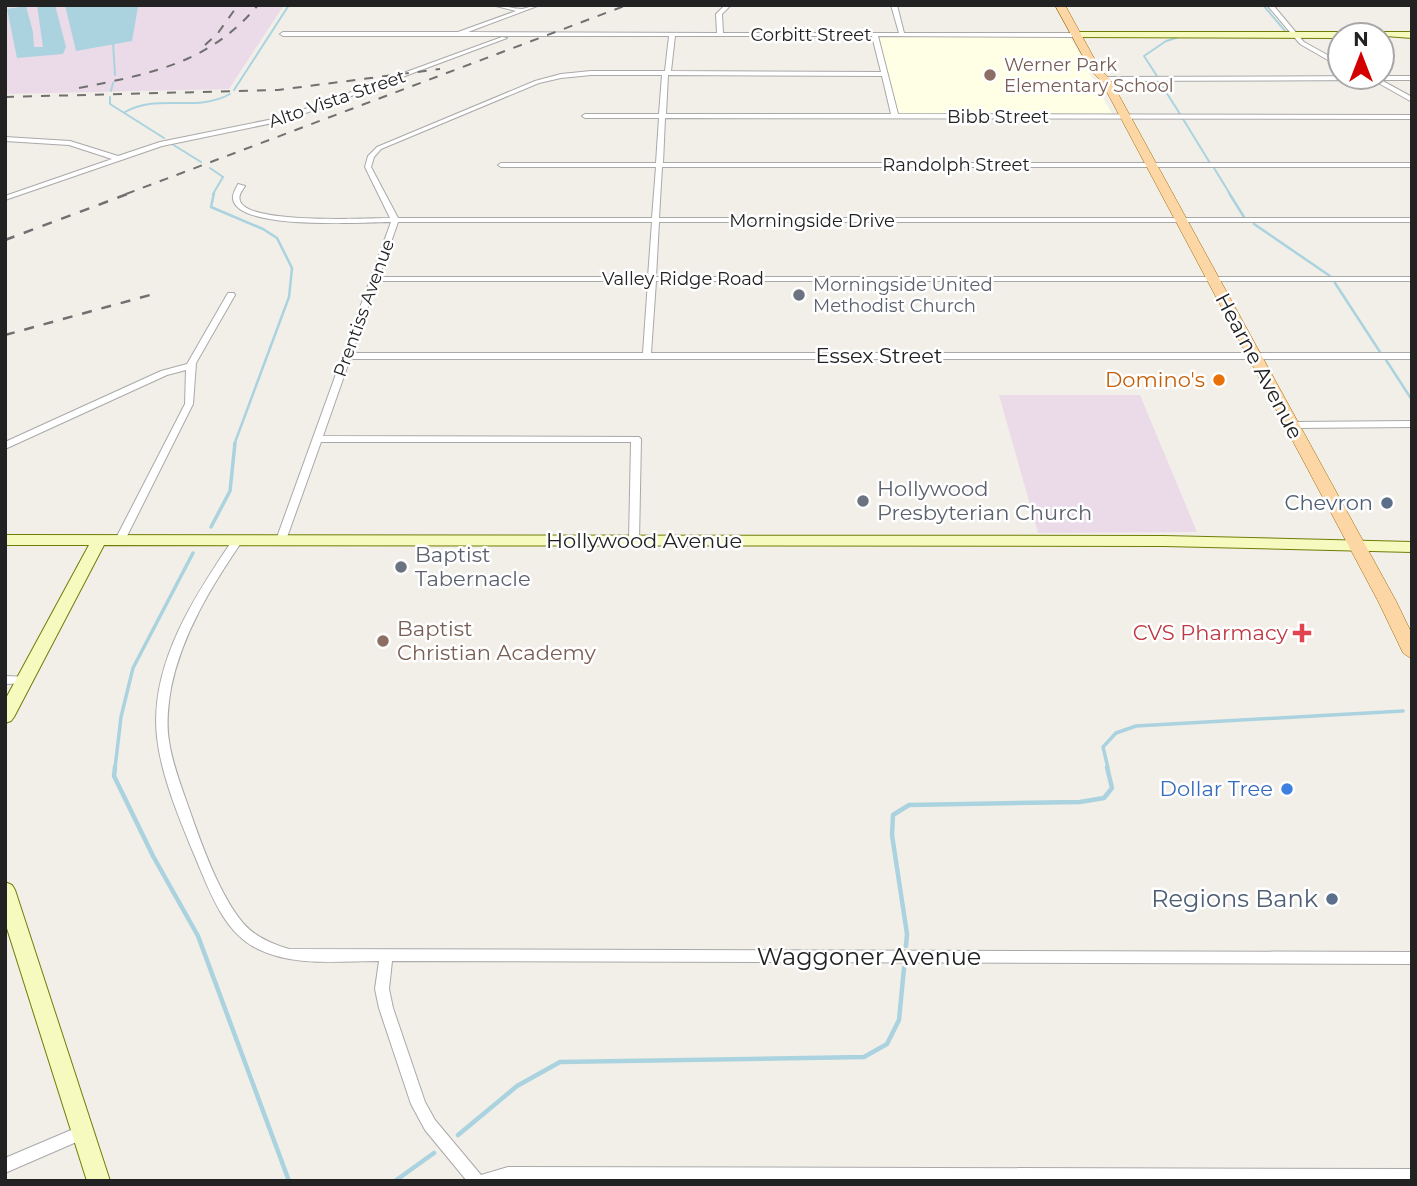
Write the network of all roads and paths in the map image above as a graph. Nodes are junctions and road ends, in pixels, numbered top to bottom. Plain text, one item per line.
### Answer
1 (495, 5) edge
2 (537, 5) edge
3 (728, 5) edge
4 (894, 5) edge
5 (1060, 5) edge
6 (1072, 5) edge
7 (1270, 5) edge
8 (524, 10) junction
9 (283, 34) dead end
10 (457, 34) junction
11 (513, 35) junction
12 (672, 35) junction
13 (720, 35) junction
14 (875, 35) junction
15 (902, 35) junction
16 (1076, 35) junction
17 (1088, 35) junction
18 (1294, 35) junction
19 (1326, 35) edge
20 (1326, 58) edge
21 (666, 73) junction
22 (884, 74) junction
23 (1326, 78) edge
24 (1105, 79) junction
25 (1395, 91) edge
26 (1412, 100) edge
27 (585, 116) dead end
28 (662, 117) junction
29 (895, 117) junction
30 (1125, 117) junction
31 (1412, 117) edge
32 (5, 139) edge
33 (117, 158) junction
34 (500, 165) dead end
35 (659, 165) junction
36 (1152, 165) junction
37 (1412, 165) edge
38 (241, 186) dead end
39 (5, 198) edge
40 (395, 220) junction
41 (656, 220) junction
42 (1182, 220) junction
43 (1412, 220) edge
44 (374, 279) junction
45 (652, 279) junction
46 (1412, 279) edge
47 (1213, 280) junction
48 (231, 295) dead end
49 (347, 356) junction
50 (647, 356) junction
51 (1254, 356) junction
52 (1412, 356) edge
53 (191, 366) junction
54 (1412, 424) edge
55 (1292, 425) junction
56 (317, 439) junction
57 (5, 446) edge
58 (1412, 537) edge
59 (5, 540) edge
60 (99, 540) junction
61 (120, 540) junction
62 (237, 540) junction
63 (281, 540) junction
64 (634, 541) junction
65 (1353, 541) junction
66 (1412, 547) edge
67 (1412, 653) edge
68 (5, 680) edge
69 (26, 680) junction
70 (5, 717) edge
71 (5, 890) edge
72 (386, 955) junction
73 (1412, 958) edge
74 (83, 1132) junction
75 (5, 1166) edge
76 (1412, 1176) edge
77 (99, 1181) edge
78 (477, 1181) edge
79 (484, 1181) edge

1 - 8 street
2 - 8 street
3 - 13 street
4 - 15 street
5 - 16 main road, Hearne Avenue
6 - 17 main road, Hearne Avenue
7 - 18 street
8 - 10 street
9 - 10 street, Corbitt Street
10 - 11 street, Corbitt Street
11 - 12 street, Corbitt Street
11 - 33 street, Alto Vista Street
12 - 13 street, Corbitt Street
12 - 21 street
13 - 14 street, Corbitt Street
14 - 15 street, Corbitt Street
14 - 22 street
15 - 16 street, Corbitt Street
16 - 17 main road, Corbitt Street
16 - 24 main road, Hearne Avenue
17 - 18 main road, Corbitt Street
17 - 24 main road, Hearne Avenue
18 - 19 main road, Corbitt Street
18 - 20 street
21 - 22 street, Prentiss Avenue
21 - 28 street
21 - 40 street, Prentiss Avenue
22 - 29 street
23 - 24 street
24 - 30 main road, Hearne Avenue
25 - 26 street
27 - 28 street, Bibb Street
28 - 29 street, Bibb Street
28 - 35 street
29 - 30 street, Bibb Street
30 - 31 street, Bibb Street
30 - 36 main road, Hearne Avenue
32 - 33 street
33 - 39 street, Alto Vista Street
34 - 35 street, Randolph Street
35 - 36 street, Randolph Street
35 - 41 street
36 - 37 street, Randolph Street
36 - 42 main road, Hearne Avenue
38 - 40 street, Morningside Drive
40 - 41 street, Morningside Drive
40 - 44 street, Prentiss Avenue
41 - 42 street, Morningside Drive
41 - 45 street
42 - 43 street, Morningside Drive
42 - 47 main road, Hearne Avenue
44 - 45 street, Valley Ridge Road
44 - 49 street, Prentiss Avenue
45 - 47 street, Valley Ridge Road
45 - 50 street
46 - 47 street, Valley Ridge Road
47 - 51 main road, Hearne Avenue
48 - 53 street
49 - 50 street, Essex Street
49 - 56 street, Prentiss Avenue
50 - 51 street, Essex Street
51 - 52 street, Essex Street
51 - 55 main road, Hearne Avenue
53 - 57 street
53 - 61 street
54 - 55 street
55 - 65 main road, Hearne Avenue
56 - 63 street, Prentiss Avenue
56 - 64 street
58 - 65 main road, Hollywood Avenue
59 - 60 main road, Hollywood Avenue
60 - 61 main road, Hollywood Avenue
60 - 69 main road
61 - 62 main road, Hollywood Avenue
62 - 63 main road, Hollywood Avenue
62 - 72 street, Waggoner Avenue
63 - 64 main road, Hollywood Avenue
64 - 65 main road, Hollywood Avenue
65 - 66 main road, Hollywood Avenue
65 - 67 main road, Hearne Avenue
68 - 69 street
69 - 70 main road
71 - 74 main road
72 - 73 street, Waggoner Avenue
72 - 78 street
74 - 75 street
74 - 77 main road
76 - 79 street

